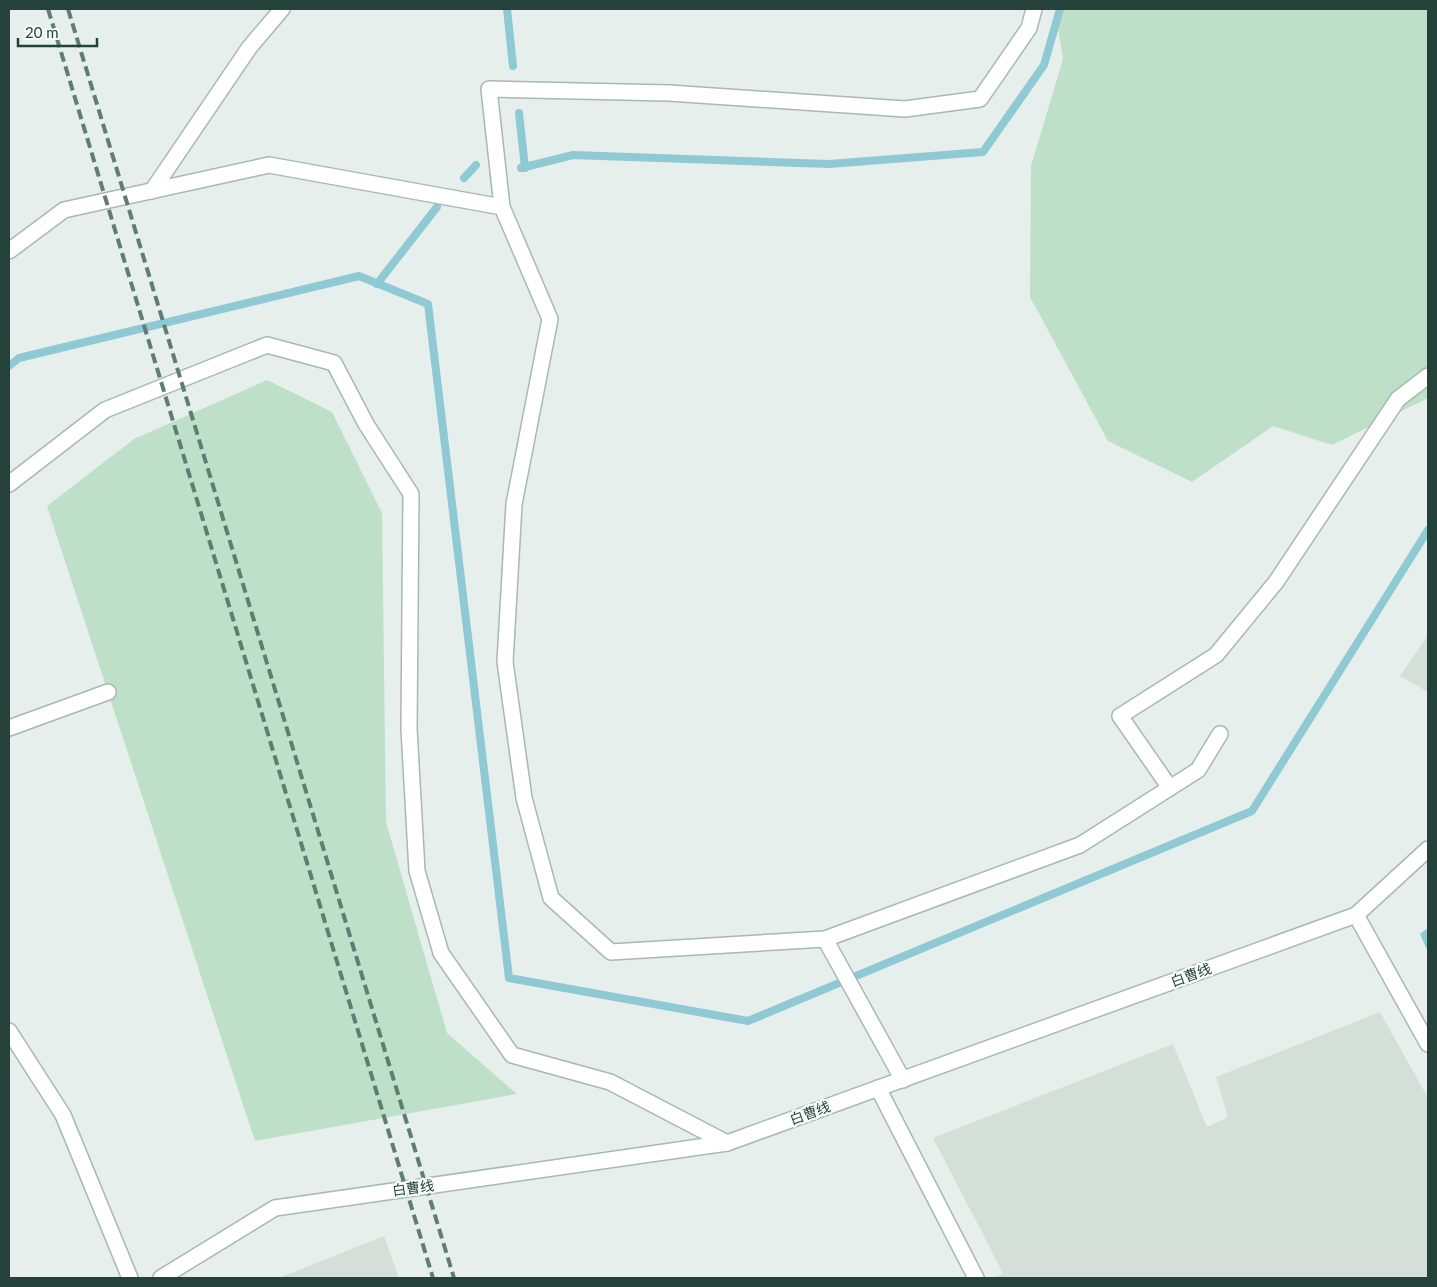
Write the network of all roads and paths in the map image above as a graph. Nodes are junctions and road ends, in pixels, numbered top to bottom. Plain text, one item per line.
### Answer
1 (282, 9) edge
2 (1034, 9) edge
3 (152, 191) junction
4 (502, 207) junction
5 (9, 251) edge
6 (1428, 376) edge
7 (9, 484) edge
8 (108, 692) dead end
9 (9, 728) edge
10 (1220, 734) dead end
11 (1170, 788) junction
12 (1428, 849) edge
13 (1356, 915) junction
14 (825, 938) junction
15 (9, 1031) edge
16 (1428, 1044) edge
17 (903, 1080) junction
18 (878, 1088) junction
19 (727, 1144) junction
20 (130, 1278) edge
21 (161, 1278) edge
22 (976, 1278) edge

1 - 3 street
2 - 4 street
3 - 4 street
3 - 5 street
4 - 14 street
6 - 11 street
7 - 19 street
8 - 9 street
10 - 11 street
11 - 14 street
12 - 13 street, 白曹线
13 - 16 street
13 - 17 street, 白曹线
14 - 17 street
15 - 20 street
17 - 18 street, 白曹线
18 - 19 street, 白曹线
18 - 22 street
19 - 21 street, 白曹线

